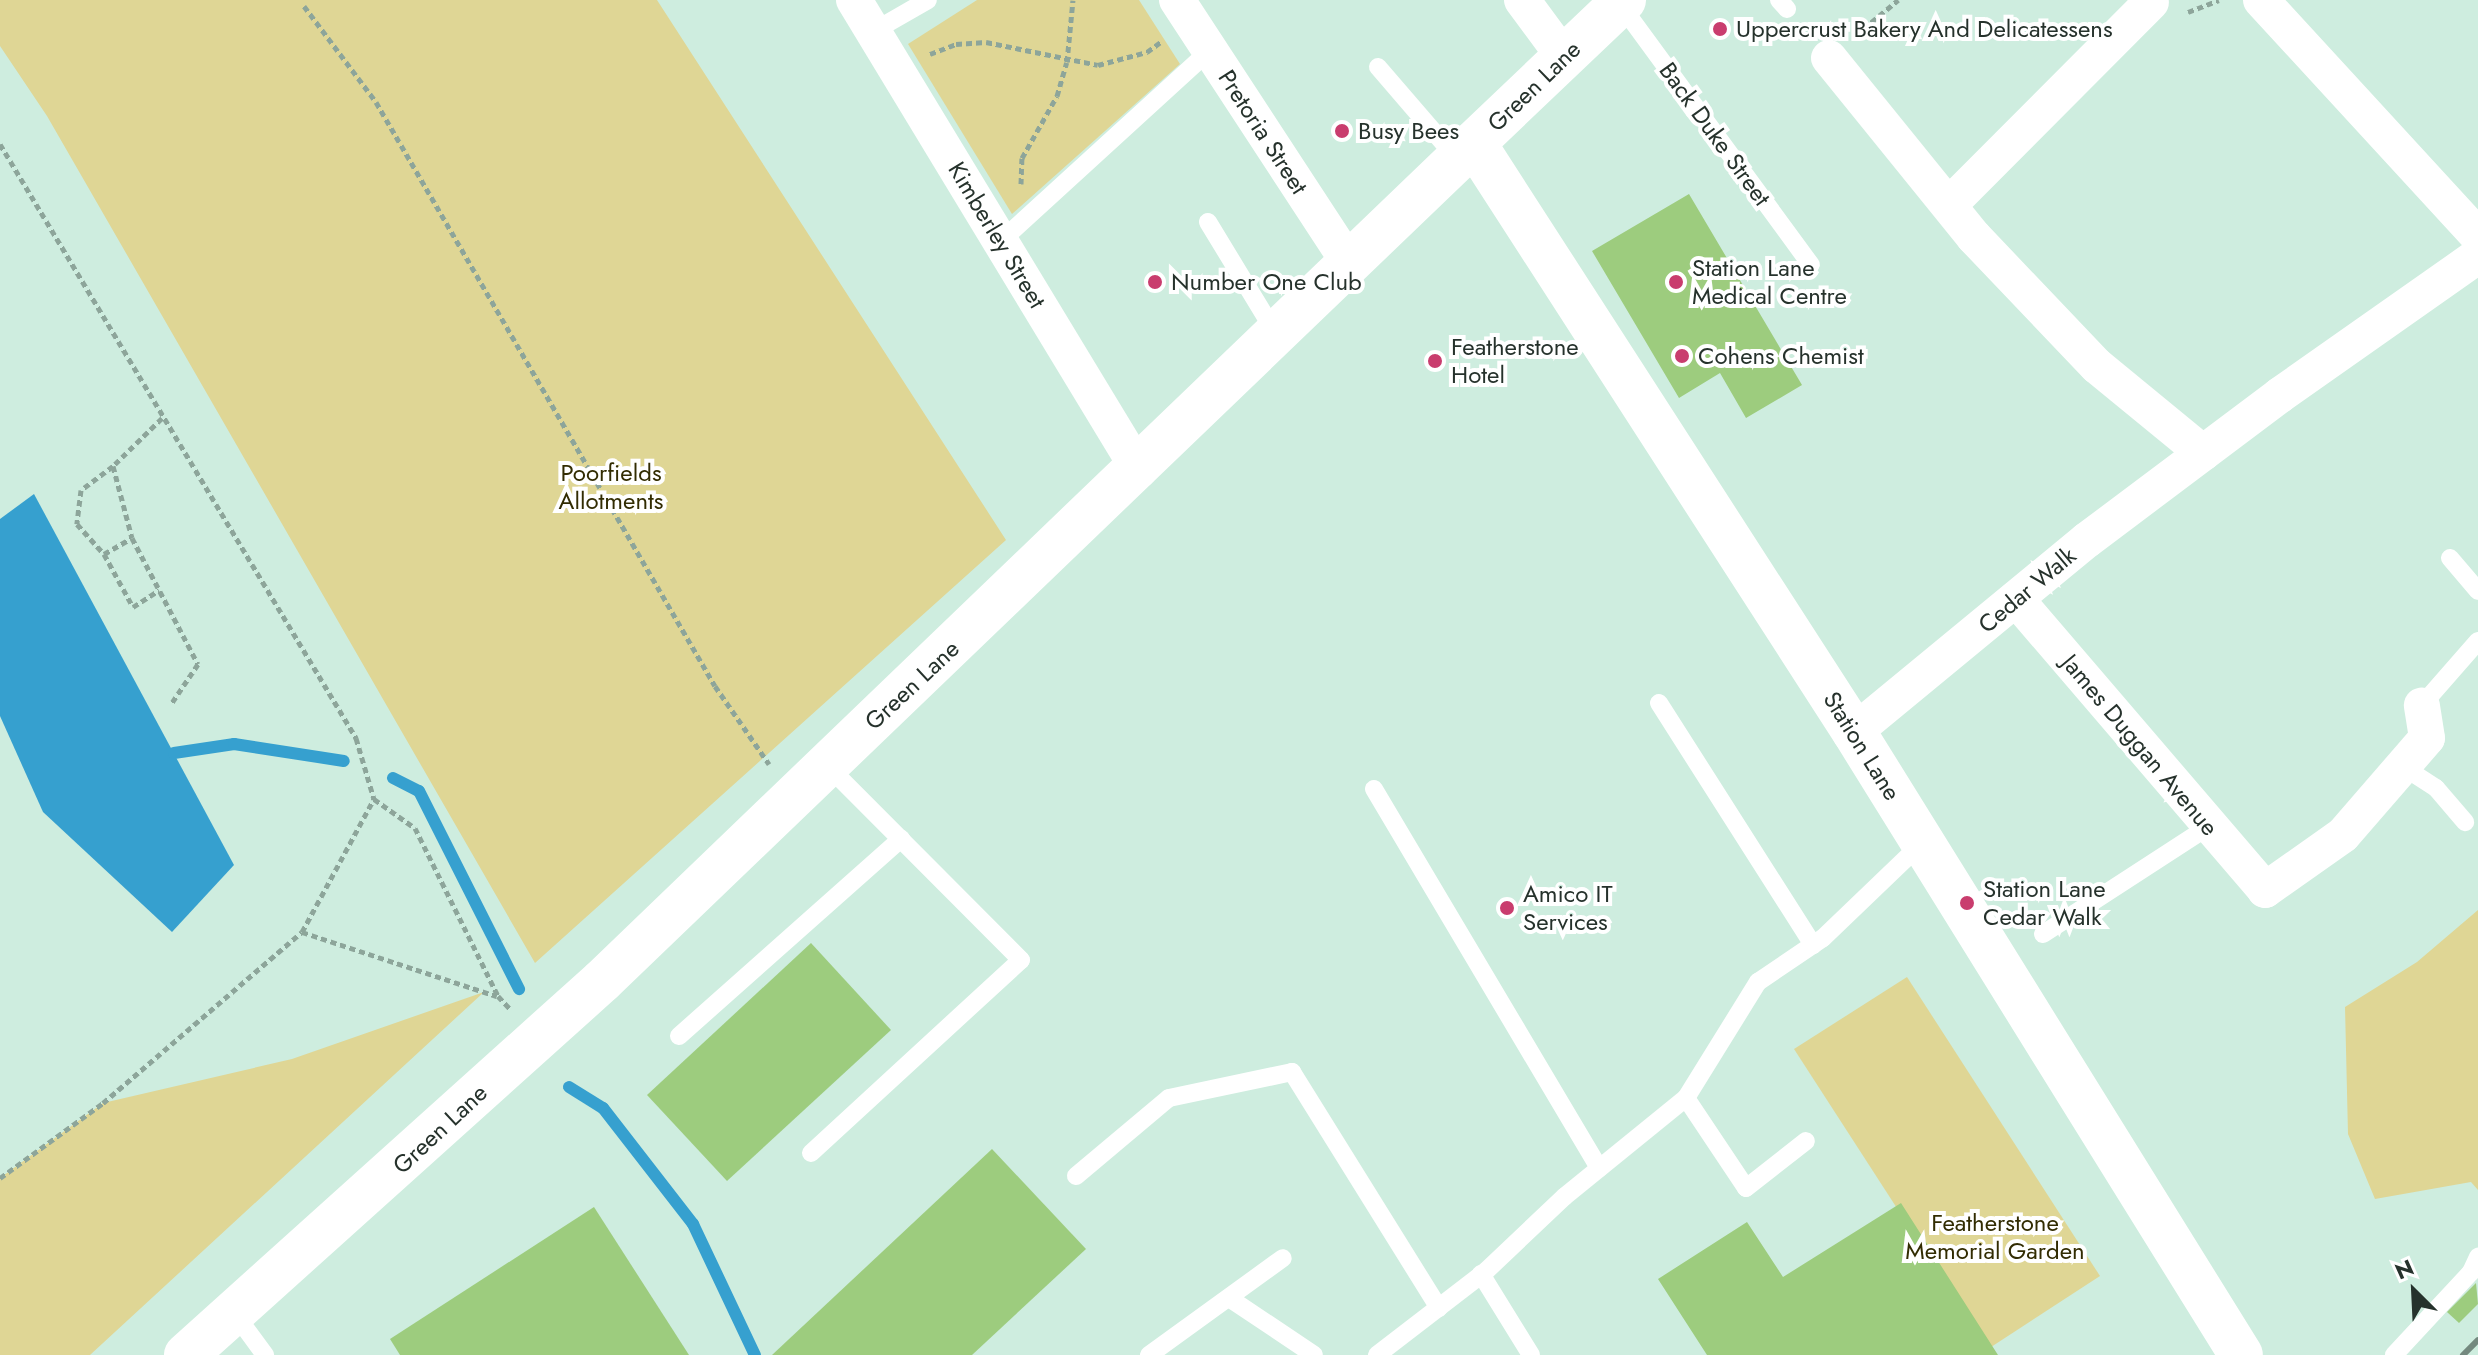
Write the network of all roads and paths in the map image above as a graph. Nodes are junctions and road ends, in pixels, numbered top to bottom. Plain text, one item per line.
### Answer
1 (854, 0) edge
2 (928, 0) edge
3 (1073, 0) edge
4 (1522, 0) edge
5 (1898, 0) edge
6 (2261, 0) edge
7 (1622, 2) edge
8 (2151, 2) dead end
9 (304, 6) dead end
10 (1198, 18) edge
11 (874, 31) junction
12 (1564, 57) junction
13 (1829, 58) joint
14 (1067, 62) junction
15 (1378, 67) dead end
16 (896, 69) junction
17 (0, 144) edge
18 (1466, 151) junction
19 (1949, 205) junction
20 (1032, 213) junction
21 (1208, 222) dead end
22 (2478, 236) edge
23 (1001, 241) junction
24 (2478, 256) edge
25 (1349, 263) junction
26 (1811, 265) dead end
27 (1277, 335) junction
28 (162, 418) junction
29 (2203, 453) junction
30 (113, 466) junction
31 (1139, 470) junction
32 (132, 538) junction
33 (104, 554) junction
34 (2450, 558) dead end
35 (159, 590) junction
36 (2478, 591) edge
37 (2016, 599) junction
38 (2478, 641) edge
39 (1659, 703) dead end
40 (171, 704) dead end
41 (2422, 705) joint
42 (1854, 732) junction
43 (827, 765) junction
44 (2402, 766) junction
45 (1374, 789) dead end
46 (792, 798) junction
47 (374, 799) junction
48 (2465, 822) dead end
49 (2208, 827) junction
50 (901, 839) junction
51 (1923, 842) junction
52 (302, 932) junction
53 (2043, 934) dead end
54 (1813, 945) junction
55 (498, 996) junction
56 (679, 1036) dead end
57 (538, 1039) junction
58 (1686, 1098) junction
59 (1806, 1141) dead end
60 (811, 1153) dead end
61 (1599, 1168) junction
62 (1076, 1176) dead end
63 (0, 1178) edge
64 (2478, 1257) edge
65 (1283, 1258) dead end
66 (1481, 1274) junction
67 (1229, 1298) junction
68 (1439, 1308) junction
69 (235, 1314) junction
70 (186, 1355) edge
71 (265, 1355) edge
72 (1149, 1355) edge
73 (1314, 1355) edge
74 (1377, 1355) edge
75 (1531, 1355) edge
76 (2241, 1355) edge
77 (2394, 1355) edge

1 - 11 street, Kimberley Street
2 - 11 lane
3 - 14 path
4 - 12 street
5 - 13 path
6 - 22 street
7 - 12 street, Green Lane
7 - 26 lane, Back Duke Street
8 - 19 street
9 - 46 path
10 - 14 path
10 - 20 lane
10 - 25 street, Pretoria Street
11 - 16 street, Kimberley Street
12 - 18 street, Green Lane
13 - 19 street
14 - 16 path
14 - 20 path
15 - 18 lane
16 - 23 street, Kimberley Street
17 - 28 path
18 - 25 street, Green Lane
18 - 42 street, Station Lane
19 - 29 street
20 - 23 lane
21 - 27 lane
23 - 31 street, Kimberley Street
24 - 29 street, Cedar Walk
25 - 27 street, Green Lane
27 - 31 street, Green Lane
28 - 30 path
28 - 47 path
29 - 37 street, Cedar Walk
30 - 32 path
30 - 33 path
31 - 43 street, Green Lane
32 - 33 path
32 - 35 path
33 - 35 path
34 - 36 lane
35 - 40 path
37 - 42 street, Cedar Walk
37 - 49 street, James Duggan Avenue
38 - 41 lane
39 - 54 lane
41 - 44 street
42 - 51 street, Station Lane
43 - 46 street, Green Lane
43 - 50 lane
44 - 48 lane
44 - 49 street, James Duggan Avenue
45 - 61 lane
46 - 57 street, Green Lane
47 - 52 path
47 - 55 path
49 - 53 lane
50 - 56 lane
50 - 60 lane
51 - 54 lane
51 - 76 street, Station Lane
52 - 55 path
52 - 63 path
54 - 58 lane
55 - 57 path
57 - 69 street, Green Lane
58 - 59 lane
58 - 61 lane
61 - 66 lane
62 - 68 lane
64 - 77 lane
65 - 67 lane
66 - 68 lane
66 - 75 lane
67 - 72 lane
67 - 73 lane
68 - 74 lane
69 - 70 street, Green Lane
69 - 71 lane

